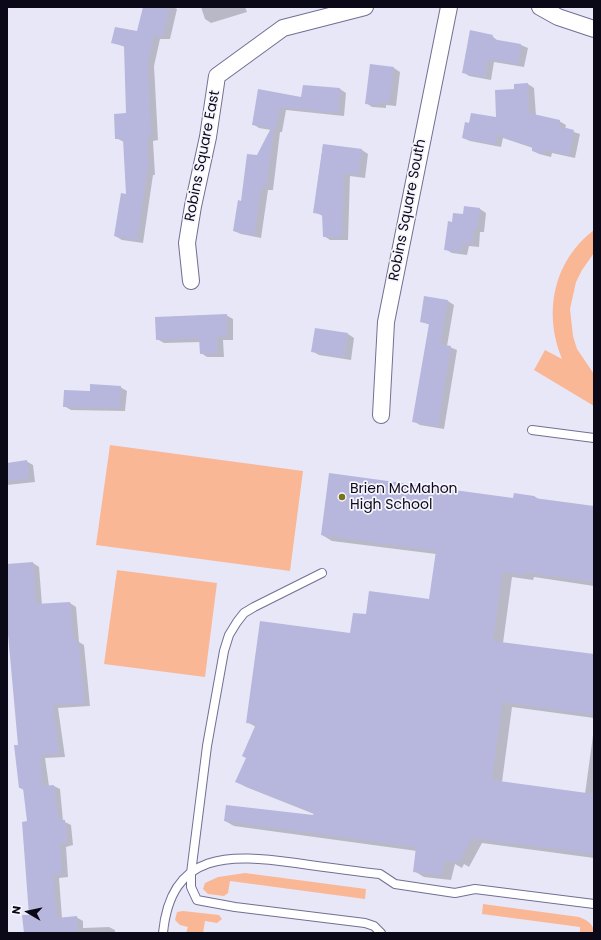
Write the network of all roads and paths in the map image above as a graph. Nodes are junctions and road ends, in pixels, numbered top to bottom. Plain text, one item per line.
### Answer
1 (365, 7) edge
2 (449, 7) edge
3 (540, 7) edge
4 (594, 29) edge
5 (191, 282) dead end
6 (381, 415) dead end
7 (532, 430) dead end
8 (594, 438) edge
9 (322, 573) dead end
10 (191, 873) junction
11 (594, 904) edge
12 (163, 933) edge
13 (381, 933) edge

1 - 5 street, Robins Square East
2 - 6 street, Robins Square South
3 - 4 street
7 - 8 lane
9 - 10 lane
10 - 11 lane
10 - 12 lane
10 - 13 lane

